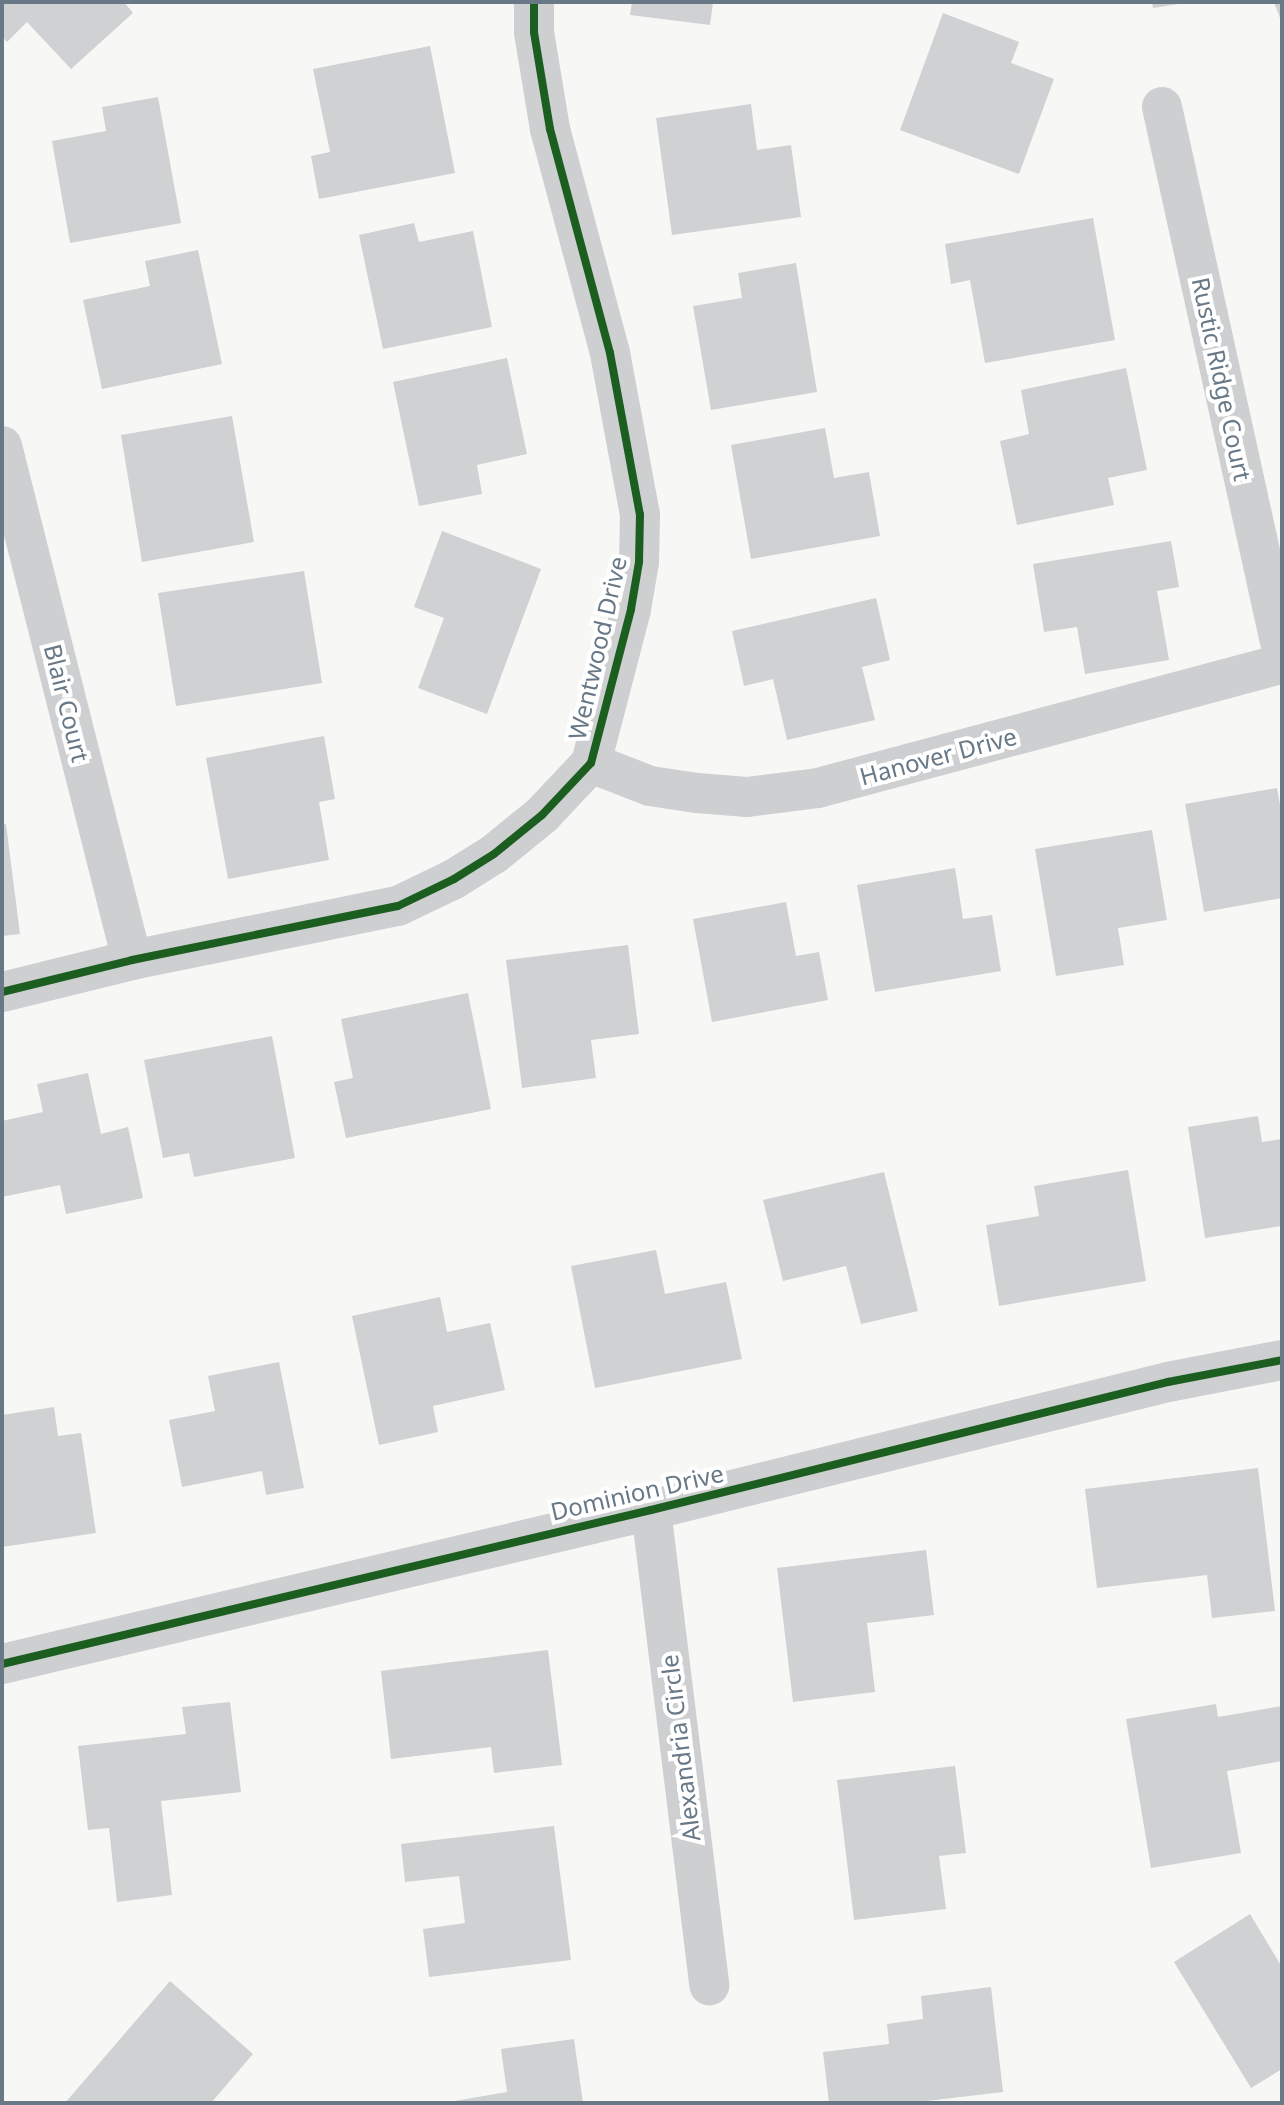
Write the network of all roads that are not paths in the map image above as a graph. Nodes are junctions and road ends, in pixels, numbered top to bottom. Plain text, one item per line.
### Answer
1 (534, 2) edge
2 (1162, 107) dead end
3 (2, 446) edge
4 (1282, 651) edge
5 (1282, 664) edge
6 (591, 763) junction
7 (132, 960) junction
8 (2, 992) edge
9 (1282, 1360) edge
10 (651, 1510) junction
11 (2, 1664) edge
12 (709, 1985) dead end

1 - 6 street, Wentwood Drive
2 - 4 street, Rustic Ridge Court
3 - 7 street, Blair Court
5 - 6 street, Hanover Drive
6 - 7 street, Wentwood Drive
7 - 8 street, Wentwood Drive
9 - 10 street, Dominion Drive
10 - 11 street, Dominion Drive
10 - 12 street, Alexandria Circle

